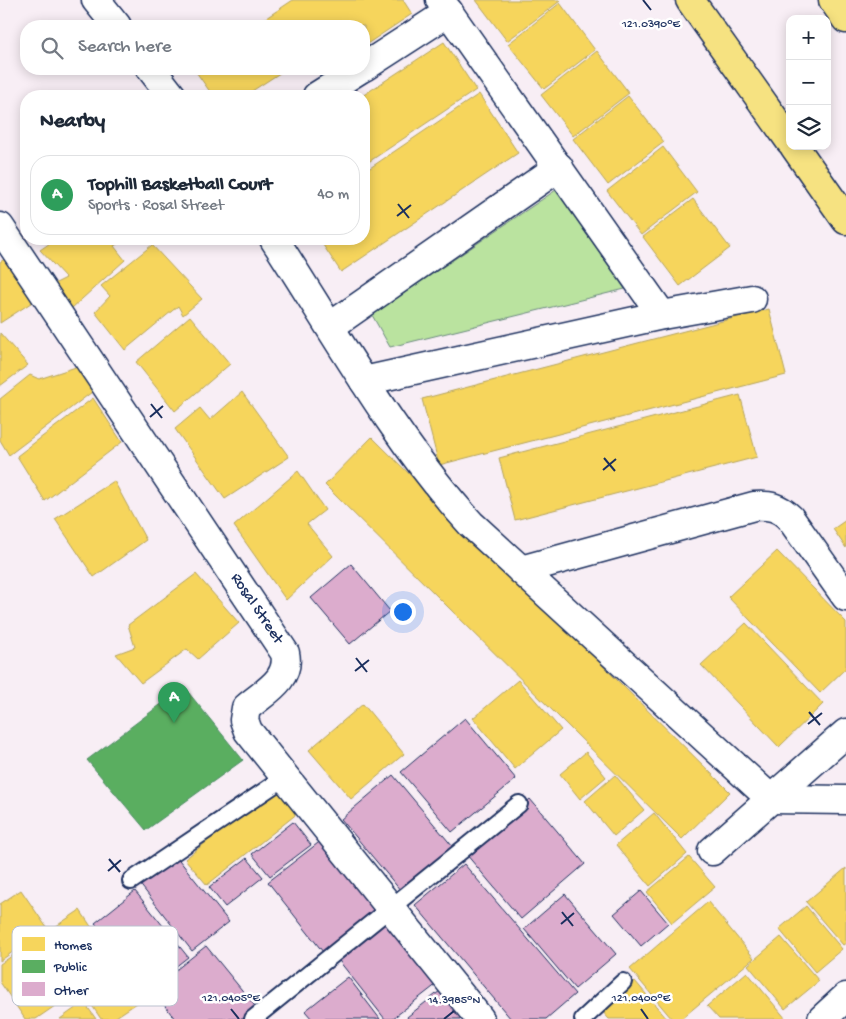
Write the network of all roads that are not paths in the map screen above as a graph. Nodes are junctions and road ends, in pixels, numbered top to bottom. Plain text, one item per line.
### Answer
1 (96, 0) edge
2 (690, 0) edge
3 (833, 0) edge
4 (444, 6) edge
5 (846, 19) edge
6 (112, 20) edge
7 (370, 62) edge
8 (156, 75) edge
9 (350, 75) edge
10 (168, 90) edge
11 (327, 90) edge
12 (786, 135) edge
13 (797, 150) edge
14 (559, 167) junction
15 (846, 220) edge
16 (0, 227) edge
17 (278, 245) edge
18 (752, 299) dead end
19 (662, 315) junction
20 (331, 326) junction
21 (364, 381) junction
22 (521, 570) junction
23 (846, 596) edge
24 (846, 733) edge
25 (284, 778) junction
26 (771, 799) junction
27 (846, 800) edge
28 (519, 804) dead end
29 (712, 851) dead end
30 (131, 881) dead end
31 (389, 908) junction
32 (623, 982) dead end
33 (846, 997) edge
34 (252, 1019) edge
35 (480, 1019) edge
36 (583, 1019) edge
37 (822, 1019) edge

1 - 6 street
2 - 12 highway
3 - 5 highway
4 - 7 street
4 - 14 street
8 - 10 street
9 - 11 street
13 - 15 highway
14 - 19 street
14 - 20 street
16 - 25 street, Rosal Street
17 - 20 street
18 - 19 street
19 - 21 street
20 - 21 street
21 - 22 street
22 - 23 street
22 - 26 street
24 - 26 street
25 - 30 lane
25 - 31 street, Rosal Street
26 - 27 street
26 - 29 street
28 - 31 lane
31 - 34 lane
31 - 35 street, Rosal Street
32 - 36 lane
33 - 37 street

